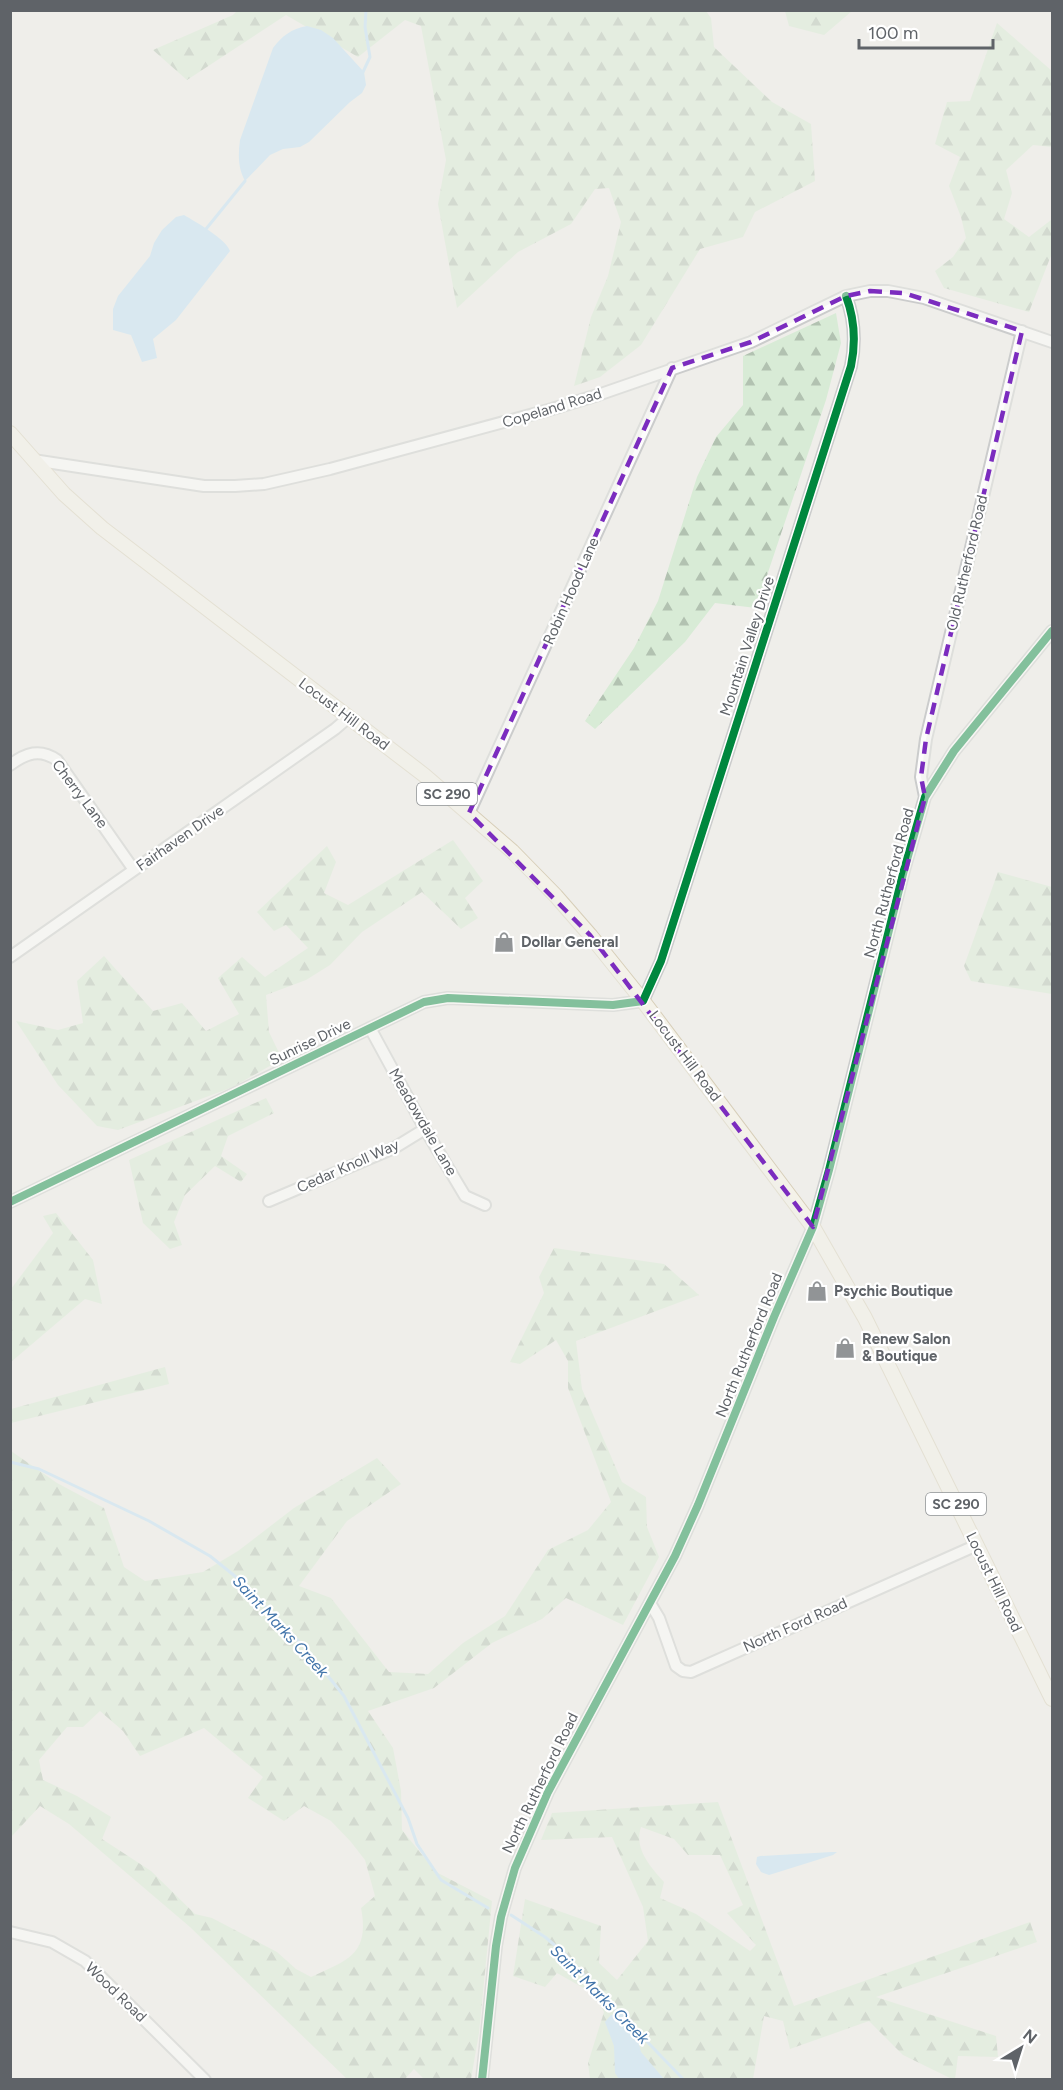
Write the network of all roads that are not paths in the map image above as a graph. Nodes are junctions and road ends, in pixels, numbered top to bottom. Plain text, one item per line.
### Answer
1 (846, 296) junction
2 (1022, 331) junction
3 (1053, 342) edge
4 (672, 368) junction
5 (10, 433) edge
6 (33, 460) junction
7 (1053, 631) edge
8 (349, 717) junction
9 (10, 765) edge
10 (925, 797) junction
11 (469, 813) junction
12 (134, 870) junction
13 (10, 957) edge
14 (643, 1001) junction
15 (370, 1028) junction
16 (425, 1129) junction
17 (270, 1201) dead end
18 (10, 1202) edge
19 (485, 1205) dead end
20 (813, 1227) junction
21 (977, 1545) junction
22 (650, 1603) junction
23 (1053, 1699) edge
24 (10, 1932) edge
25 (206, 2079) edge
26 (482, 2079) edge

1 - 2 street, Copeland Road
1 - 4 street, Copeland Road
1 - 14 street, Mountain Valley Drive
2 - 3 street, Copeland Road
2 - 10 street, Old Rutherford Road
4 - 6 street, Copeland Road
4 - 11 street, Robin Hood Lane
5 - 6 main road, Locust Hill Road / SC 290
6 - 8 main road, Locust Hill Road / SC 290
7 - 10 street, North Rutherford Road
8 - 11 main road, Locust Hill Road / SC 290
8 - 12 street, Fairhaven Drive
9 - 12 street, Cherry Lane
10 - 20 street, North Rutherford Road
11 - 14 main road, Locust Hill Road / SC 290
12 - 13 street, Fairhaven Drive
14 - 15 street, Sunrise Drive
14 - 20 main road, Locust Hill Road / SC 290
15 - 16 street, Meadowdale Lane
15 - 18 street, Sunrise Drive
16 - 17 street, Cedar Knoll Way
16 - 19 street, Meadowdale Lane
20 - 21 main road, Locust Hill Road / SC 290
20 - 22 street, North Rutherford Road
21 - 22 street, North Ford Road
21 - 23 main road, Locust Hill Road / SC 290
22 - 26 street, North Rutherford Road
24 - 25 street, Wood Road

